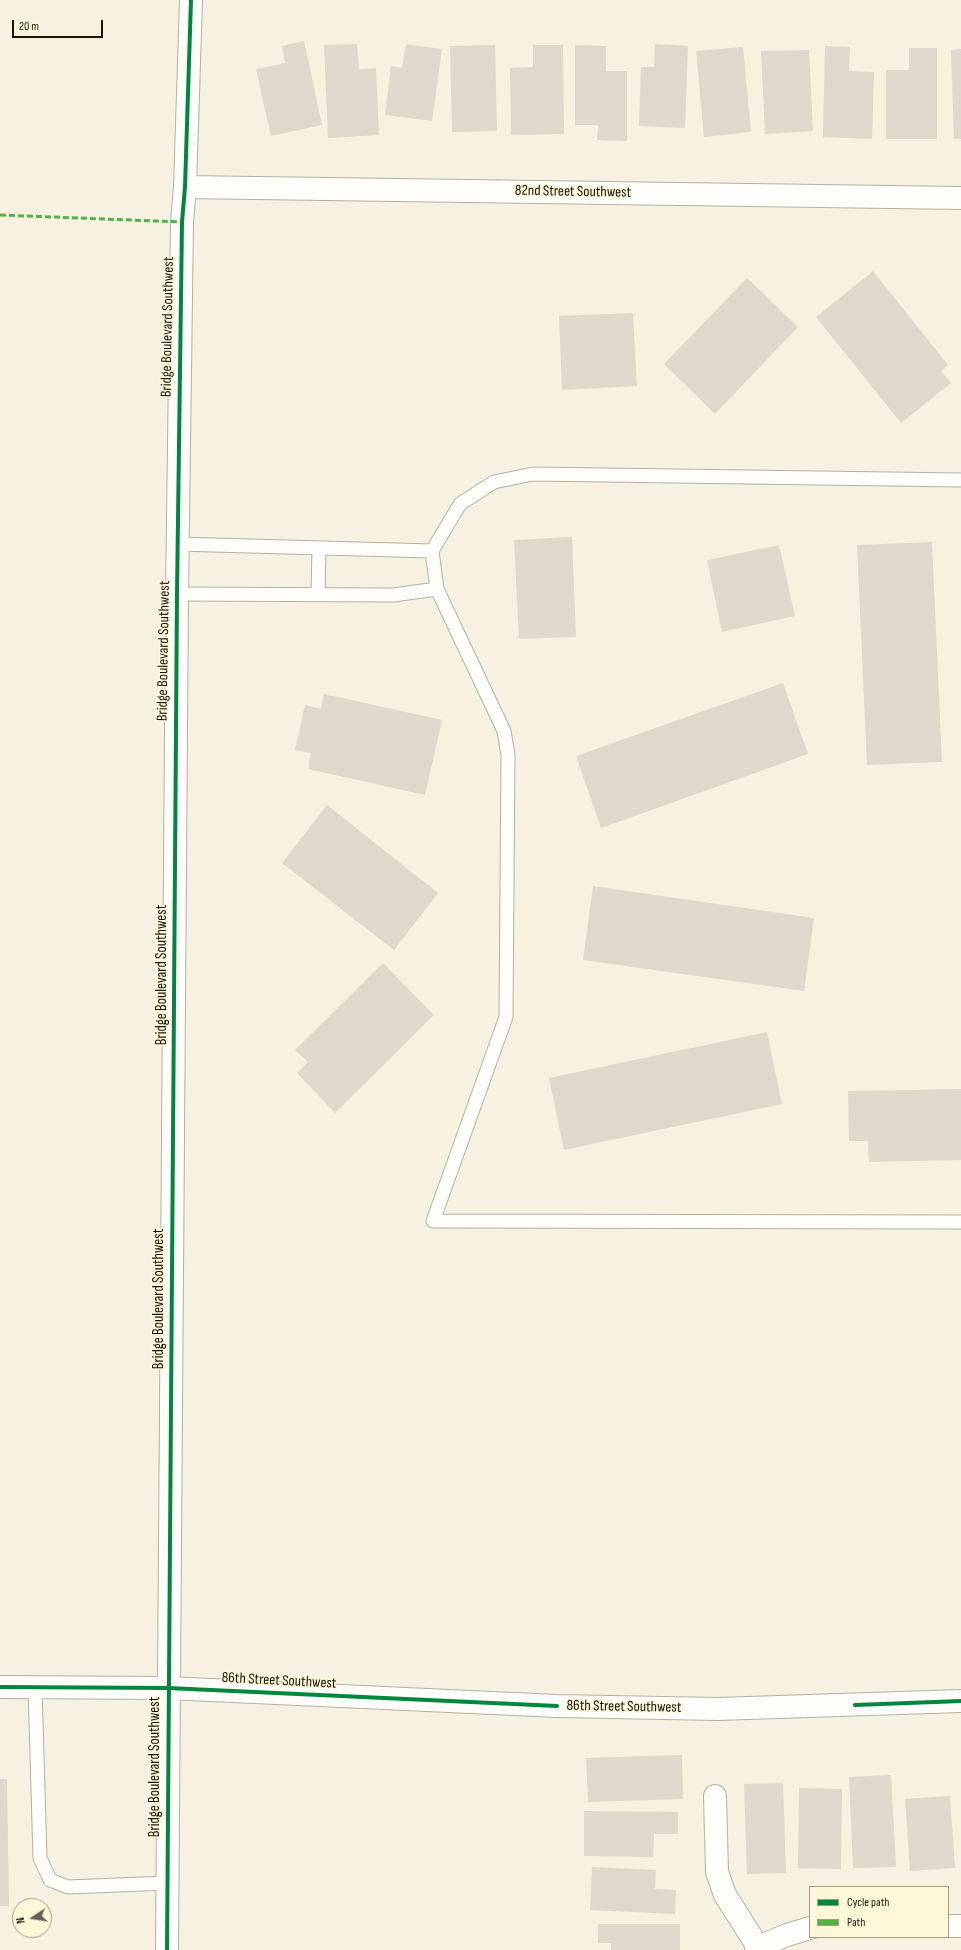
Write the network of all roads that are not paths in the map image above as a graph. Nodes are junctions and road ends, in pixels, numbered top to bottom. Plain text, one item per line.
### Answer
1 (191, 0) edge
2 (185, 187) junction
3 (961, 198) edge
4 (961, 480) edge
5 (177, 544) junction
6 (319, 548) junction
7 (432, 551) junction
8 (437, 589) junction
9 (177, 594) junction
10 (318, 595) junction
11 (961, 1222) edge
12 (0, 1687) edge
13 (35, 1688) junction
14 (168, 1688) junction
15 (961, 1701) edge
16 (715, 1796) dead end
17 (167, 1883) junction
18 (949, 1926) edge
19 (961, 1926) edge
20 (809, 1928) edge
21 (757, 1949) edge
22 (167, 1950) edge

1 - 2 street, Bridge Boulevard Southwest
2 - 3 street, 82nd Street Southwest
2 - 5 street, Bridge Boulevard Southwest
4 - 7 lane
5 - 6 lane
5 - 9 street, Bridge Boulevard Southwest
6 - 7 lane
6 - 10 lane
7 - 8 lane
8 - 10 lane
8 - 11 lane
9 - 10 lane
9 - 14 street, Bridge Boulevard Southwest
12 - 13 street, 86th Street Southwest
13 - 14 street, 86th Street Southwest
13 - 17 lane
14 - 15 street, 86th Street Southwest
14 - 17 street, Bridge Boulevard Southwest
16 - 21 street
17 - 22 street, Bridge Boulevard Southwest
18 - 19 street
20 - 21 street

